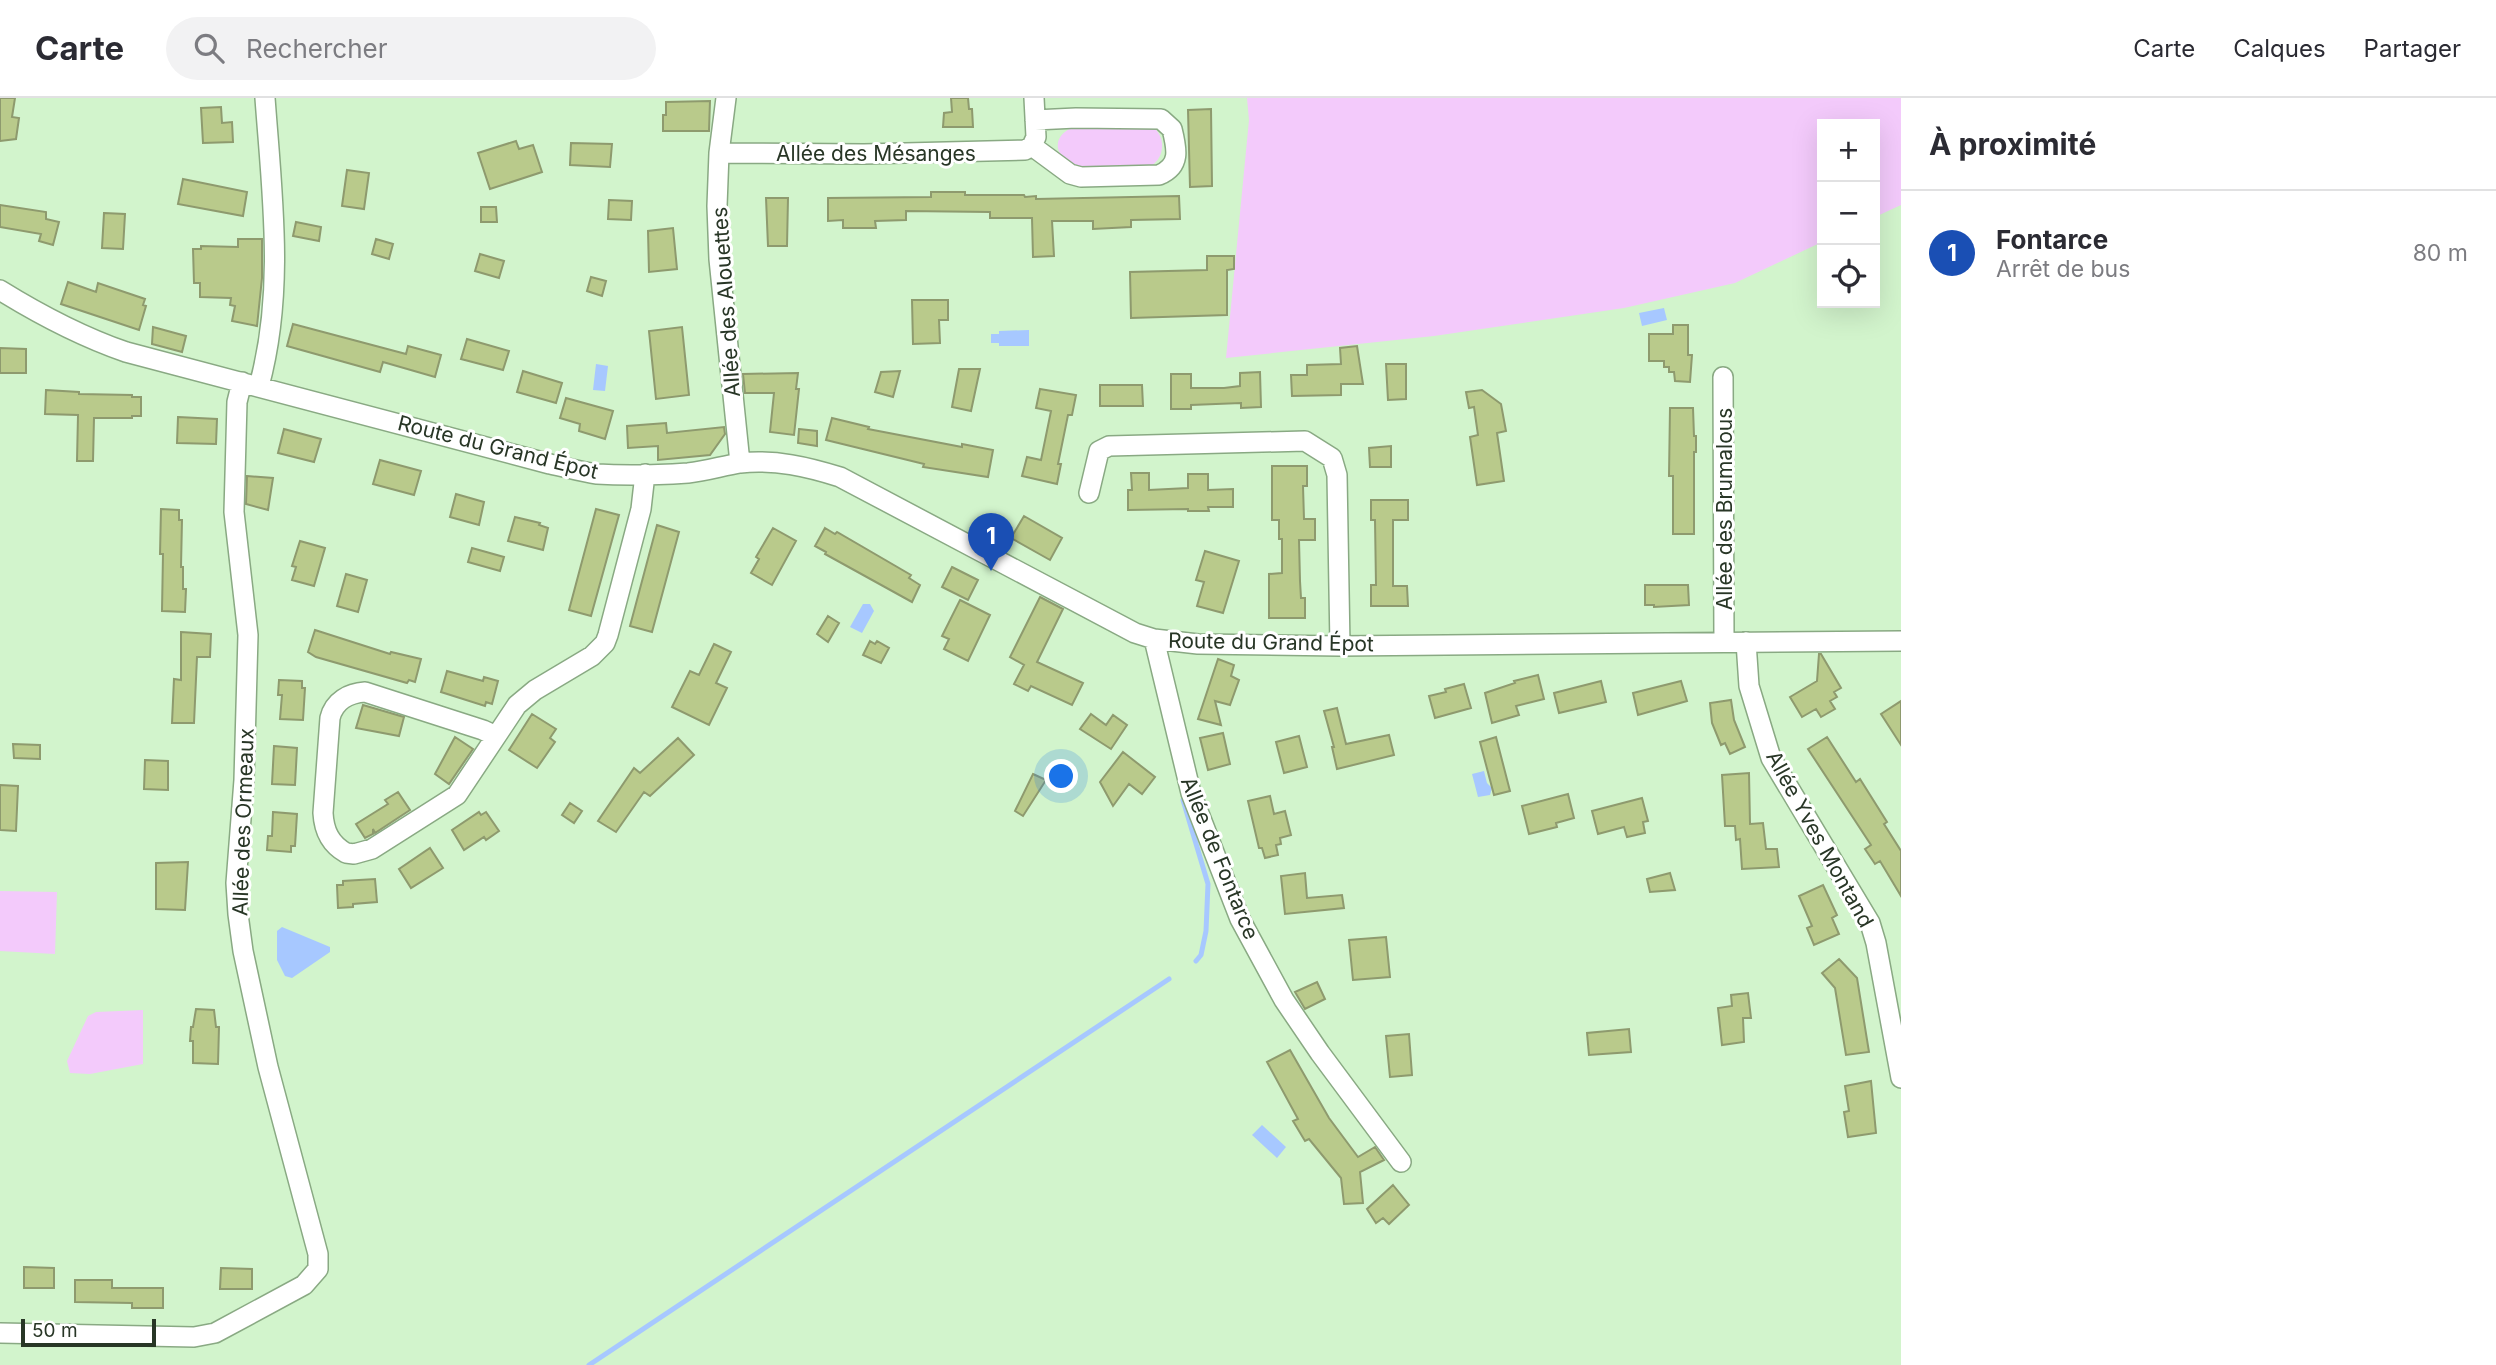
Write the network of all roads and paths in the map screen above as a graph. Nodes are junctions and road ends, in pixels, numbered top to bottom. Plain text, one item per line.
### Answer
1 (265, 98) edge
2 (726, 98) edge
3 (1034, 98) edge
4 (1035, 120) junction
5 (1032, 146) junction
6 (719, 153) junction
7 (0, 290) edge
8 (1723, 377) dead end
9 (250, 384) junction
10 (740, 463) junction
11 (645, 474) junction
12 (1089, 493) dead end
13 (1154, 639) junction
14 (1901, 641) edge
15 (1724, 642) junction
16 (1746, 642) junction
17 (1340, 646) junction
18 (496, 736) junction
19 (1901, 1078) edge
20 (1401, 1162) dead end
21 (0, 1333) edge

1 - 9 street, Allée des Ormeaux
2 - 6 street, Allée des Alouettes
3 - 4 street
4 - 5 street
4 - 5 street
5 - 6 street, Allée des Mésanges
6 - 10 street, Allée des Alouettes
7 - 9 street, Route du Grand Épot
8 - 15 street, Allée des Brumalous
9 - 11 street, Route du Grand Épot
9 - 21 street, Allée des Ormeaux
10 - 11 street, Route du Grand Épot
10 - 13 street, Route du Grand Épot
11 - 18 street
12 - 17 street
13 - 17 street, Route du Grand Épot
13 - 20 street, Allée de Fontarce
14 - 16 street, Route du Grand Épot
15 - 16 street, Route du Grand Épot
15 - 17 street, Route du Grand Épot
16 - 19 street, Allée Yves Montand
18 - 18 street

